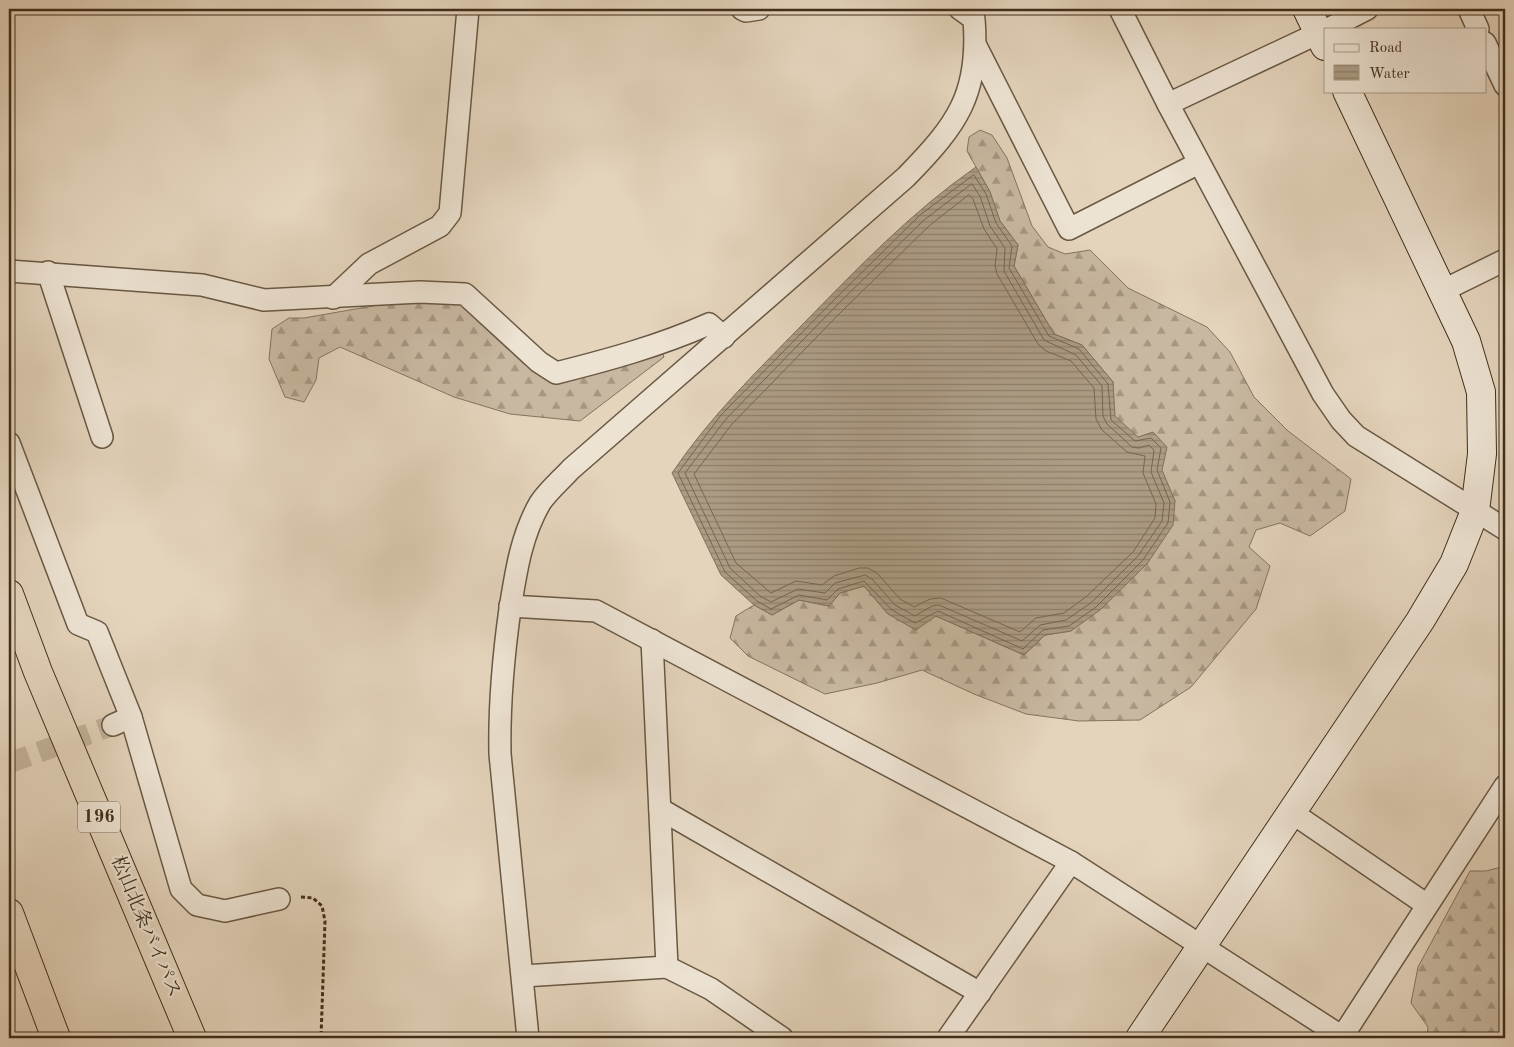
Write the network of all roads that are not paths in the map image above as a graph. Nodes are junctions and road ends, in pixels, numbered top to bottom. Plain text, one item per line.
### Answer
1 (468, 9) edge
2 (742, 9) edge
3 (759, 9) edge
4 (1120, 9) edge
5 (1307, 9) edge
6 (1368, 9) edge
7 (1469, 9) edge
8 (970, 12) edge
9 (1335, 28) edge
10 (1478, 28) edge
11 (1324, 34) edge
12 (1486, 45) edge
13 (976, 46) junction
14 (1505, 85) edge
15 (1347, 92) edge
16 (1168, 104) junction
17 (1199, 163) junction
18 (1505, 260) edge
19 (9, 271) edge
20 (48, 272) junction
21 (1444, 290) junction
22 (333, 298) junction
23 (724, 338) junction
24 (102, 437) dead end
25 (9, 443) edge
26 (1474, 510) junction
27 (1505, 528) edge
28 (9, 594) edge
29 (510, 606) junction
30 (652, 640) junction
31 (1505, 786) edge
32 (660, 809) junction
33 (1291, 812) junction
34 (1071, 862) junction
35 (279, 899) road end
36 (1427, 905) junction
37 (9, 913) edge
38 (1202, 945) junction
39 (667, 967) junction
40 (523, 976) junction
41 (980, 992) junction
42 (56, 1038) edge
43 (192, 1038) edge
44 (528, 1038) edge
45 (782, 1038) edge
46 (948, 1038) edge
47 (1140, 1038) edge
48 (1343, 1038) edge

1 - 22 street
2 - 3 street
4 - 16 street
5 - 11 street
6 - 9 street
7 - 10 street
8 - 13 street
11 - 16 street
12 - 14 street
13 - 17 street
13 - 23 street
15 - 21 street
16 - 17 street
17 - 26 street
18 - 21 street
19 - 20 street
20 - 22 street
20 - 24 street
21 - 26 street
22 - 23 street
23 - 29 street
25 - 35 street
26 - 27 street
26 - 33 street
28 - 43 highway, 松山北条バイパス / 196
29 - 30 street
29 - 40 street
30 - 32 street
30 - 34 street
31 - 36 street
32 - 39 street
32 - 41 street
33 - 36 street
33 - 38 street
34 - 38 street
34 - 41 street
36 - 48 street
37 - 42 highway
38 - 47 street
38 - 48 street
39 - 40 street
39 - 45 street
40 - 44 street
41 - 46 street

